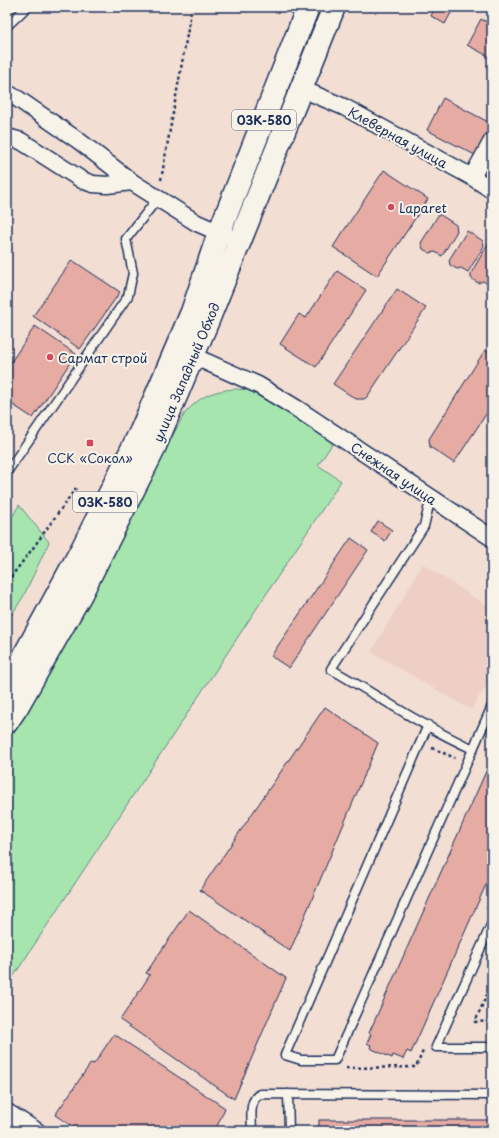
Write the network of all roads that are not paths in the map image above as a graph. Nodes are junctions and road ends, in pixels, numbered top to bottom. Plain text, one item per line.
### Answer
1 (27, 7) edge
2 (308, 7) edge
3 (334, 7) edge
4 (7, 26) edge
5 (302, 89) junction
6 (7, 92) edge
7 (7, 137) edge
8 (492, 141) edge
9 (472, 177) junction
10 (132, 182) junction
11 (492, 190) edge
12 (158, 198) junction
13 (219, 232) junction
14 (241, 242) junction
15 (193, 356) junction
16 (7, 472) edge
17 (431, 498) junction
18 (492, 538) edge
19 (7, 686) edge
20 (492, 706) edge
21 (489, 721) edge
22 (7, 722) edge
23 (428, 725) junction
24 (473, 749) junction
25 (492, 923) edge
26 (492, 1047) edge
27 (288, 1094) junction
28 (492, 1094) edge
29 (7, 1112) edge
30 (37, 1131) edge
31 (252, 1131) edge
32 (289, 1131) edge

1 - 4 lane
2 - 13 highway, улица Западный Обход / 03К-580
3 - 5 highway, улица Западный Обход / 03К-580
5 - 9 street, Клеверная улица
5 - 14 highway, улица Западный Обход / 03К-580
6 - 10 street
7 - 10 street
8 - 9 street
9 - 11 street, Клеверная улица
10 - 12 street
12 - 13 street
12 - 16 lane
13 - 14 street
13 - 19 highway, улица Западный Обход / 03К-580
14 - 15 highway, улица Западный Обход / 03К-580
15 - 17 street, Снежная улица
15 - 22 highway, улица Западный Обход / 03К-580
17 - 18 street, Снежная улица
17 - 23 lane
20 - 21 lane
21 - 24 lane
23 - 24 lane
23 - 24 lane
25 - 26 lane
27 - 28 lane
27 - 31 lane
27 - 32 lane
29 - 30 street

